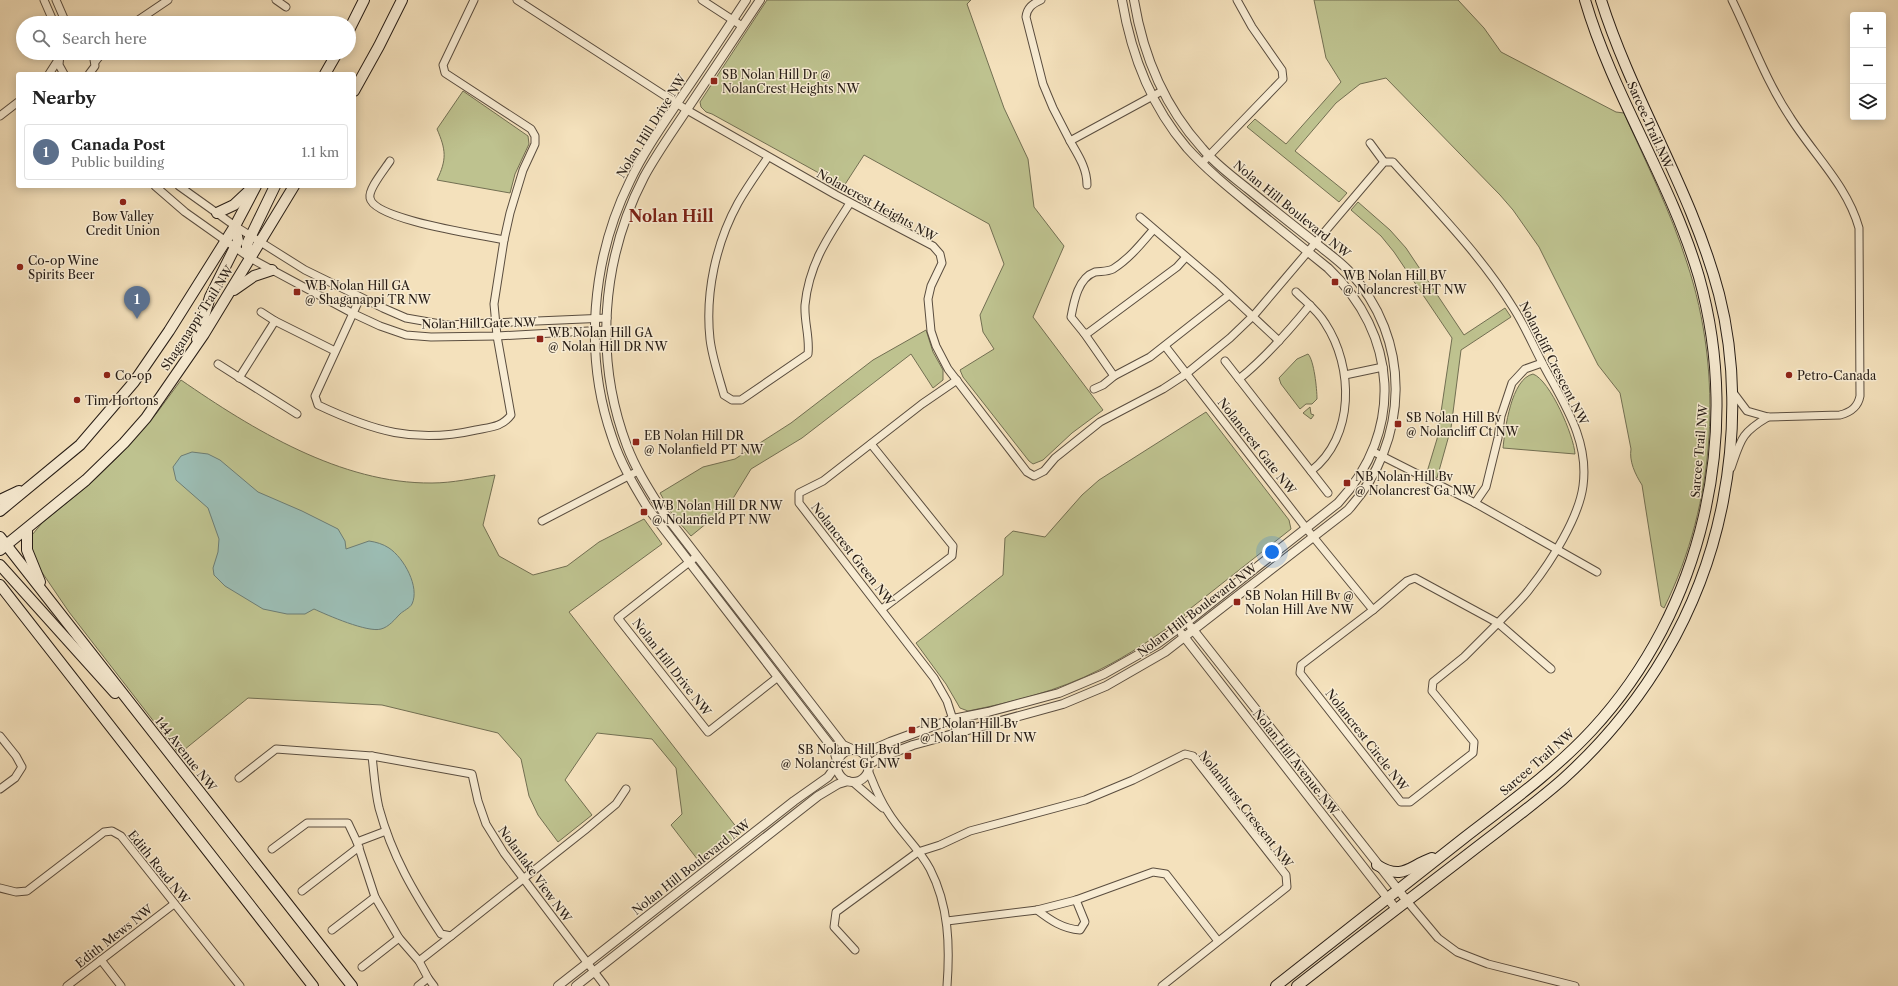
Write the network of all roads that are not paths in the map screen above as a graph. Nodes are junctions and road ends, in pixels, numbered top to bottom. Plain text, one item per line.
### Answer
1 (44, 0) edge
2 (56, 0) edge
3 (168, 0) edge
4 (276, 0) edge
5 (364, 0) edge
6 (402, 0) edge
7 (474, 0) edge
8 (517, 0) edge
9 (702, 0) edge
10 (746, 0) edge
11 (760, 0) edge
12 (1040, 0) edge
13 (1122, 0) edge
14 (1134, 0) edge
15 (1237, 0) edge
16 (1585, 0) edge
17 (1601, 0) edge
18 (1608, 0) edge
19 (1732, 0) edge
20 (286, 7) dead end
21 (51, 16) edge
22 (63, 16) edge
23 (144, 16) edge
24 (356, 16) edge
25 (733, 20) junction
26 (742, 26) junction
27 (1622, 56) junction
28 (57, 60) edge
29 (59, 60) edge
30 (94, 60) edge
31 (98, 60) edge
32 (333, 60) edge
33 (95, 64) junction
34 (50, 72) edge
35 (63, 72) edge
36 (90, 72) edge
37 (95, 72) edge
38 (327, 72) edge
39 (356, 87) edge
40 (1162, 91) junction
41 (1153, 96) junction
42 (677, 103) junction
43 (16, 104) edge
44 (687, 110) junction
45 (0, 116) edge
46 (1070, 141) junction
47 (1370, 143) dead end
48 (1209, 156) junction
49 (768, 157) junction
50 (390, 161) dead end
51 (1384, 162) junction
52 (1202, 163) junction
53 (1087, 185) dead end
54 (157, 188) edge
55 (182, 188) edge
56 (253, 188) edge
57 (254, 188) edge
58 (274, 188) edge
59 (293, 188) edge
60 (850, 202) junction
61 (217, 212) junction
62 (1140, 217) dead end
63 (235, 226) junction
64 (1153, 230) junction
65 (250, 236) junction
66 (504, 240) junction
67 (224, 242) junction
68 (259, 242) junction
69 (1315, 243) junction
70 (235, 249) junction
71 (1308, 252) junction
72 (1186, 257) junction
73 (250, 258) junction
74 (272, 270) junction
75 (231, 292) junction
76 (1296, 292) dead end
77 (1229, 295) junction
78 (360, 298) junction
79 (1310, 305) junction
80 (261, 312) dead end
81 (352, 313) junction
82 (1253, 316) junction
83 (596, 318) junction
84 (607, 318) junction
85 (275, 321) junction
86 (496, 323) junction
87 (595, 330) junction
88 (606, 330) junction
89 (1084, 333) junction
90 (497, 336) junction
91 (1279, 341) junction
92 (1165, 346) junction
93 (335, 351) junction
94 (192, 352) junction
95 (1225, 361) dead end
96 (1542, 363) junction
97 (218, 364) dead end
98 (1383, 367) junction
99 (1186, 374) junction
100 (1345, 375) junction
101 (1114, 376) junction
102 (239, 378) junction
103 (1239, 379) junction
104 (957, 380) junction
105 (1094, 389) dead end
106 (1732, 390) junction
107 (297, 414) dead end
108 (1768, 417) junction
109 (871, 444) junction
110 (1372, 451) junction
111 (1383, 456) junction
112 (638, 471) junction
113 (1311, 471) junction
114 (1728, 476) junction
115 (629, 477) junction
116 (38, 480) junction
117 (1328, 492) dead end
118 (0, 500) edge
119 (1475, 503) junction
120 (0, 511) edge
121 (542, 521) dead end
122 (27, 529) junction
123 (1310, 533) junction
124 (1, 544) edge
125 (1556, 548) junction
126 (696, 556) junction
127 (689, 562) junction
128 (0, 565) edge
129 (1597, 572) dead end
130 (1, 587) edge
131 (45, 593) junction
132 (882, 609) junction
133 (1373, 610) junction
134 (1187, 622) junction
135 (1498, 623) junction
136 (1177, 629) junction
137 (1193, 630) junction
138 (1184, 638) junction
139 (1551, 670) dead end
140 (778, 677) junction
141 (815, 709) junction
142 (807, 715) junction
143 (953, 719) junction
144 (956, 732) junction
145 (0, 736) edge
146 (852, 749) junction
147 (862, 752) junction
148 (372, 756) junction
149 (837, 764) junction
150 (180, 766) junction
151 (869, 768) junction
152 (239, 778) dead end
153 (851, 782) junction
154 (0, 789) edge
155 (626, 789) dead end
156 (888, 812) junction
157 (386, 831) junction
158 (358, 844) junction
159 (272, 849) dead end
160 (918, 852) junction
161 (1442, 856) junction
162 (1377, 865) junction
163 (523, 879) junction
164 (0, 888) edge
165 (1398, 890) junction
166 (302, 892) dead end
167 (376, 896) junction
168 (1387, 899) junction
169 (1076, 900) junction
170 (1406, 901) junction
171 (174, 904) junction
172 (1396, 909) junction
173 (1037, 910) junction
174 (946, 920) junction
175 (332, 930) dead end
176 (451, 936) junction
177 (399, 938) junction
178 (1218, 941) junction
179 (855, 950) dead end
180 (286, 952) junction
181 (101, 960) junction
182 (419, 961) junction
183 (587, 963) junction
184 (362, 967) dead end
185 (594, 971) junction
186 (428, 978) junction
187 (67, 986) edge
188 (121, 986) edge
189 (240, 986) edge
190 (313, 986) edge
191 (319, 986) edge
192 (352, 986) edge
193 (418, 986) edge
194 (434, 986) edge
195 (558, 986) edge
196 (576, 986) edge
197 (605, 986) edge
198 (947, 986) edge
199 (1162, 986) edge
200 (1276, 986) edge
201 (1297, 986) edge
202 (1575, 986) edge

1 - 21 street
2 - 22 street
3 - 23 street
4 - 20 street
5 - 24 main road
6 - 39 main road
7 - 66 street
8 - 42 street, Nolancrest Heights NW
9 - 25 street
10 - 25 street, Nolan Hill Drive NW
11 - 26 street, Nolan Hill Drive NW
12 - 46 street
13 - 41 street, Nolan Hill Boulevard NW
14 - 40 street, Nolan Hill Boulevard NW
15 - 48 street
16 - 161 main road, Sarcee Trail NW
17 - 27 main road, Sarcee Trail NW
18 - 27 main road
19 - 108 street
25 - 26 street
25 - 42 street, Nolan Hill Drive NW
26 - 44 street, Nolan Hill Drive NW
27 - 106 main road, Sarcee Trail NW
28 - 34 street
29 - 35 street
30 - 33 street
31 - 33 street
32 - 38 main road
33 - 36 street
33 - 37 street
40 - 41 street
40 - 48 street, Nolan Hill Boulevard NW
41 - 46 street
41 - 52 street, Nolan Hill Boulevard NW
42 - 44 street, Nolancrest Heights NW
42 - 83 street, Nolan Hill Drive NW
43 - 45 street
44 - 49 street, Nolancrest Heights NW
44 - 84 street, Nolan Hill Drive NW
46 - 53 street
47 - 51 street, Nolancliff Crescent NW
48 - 52 street
48 - 69 street, Nolan Hill Boulevard NW
49 - 60 street, Nolancrest Heights NW
49 - 60 street
50 - 66 street
51 - 69 street
51 - 96 street, Nolancliff Crescent NW
52 - 71 street, Nolan Hill Boulevard NW
54 - 67 street, Nolan Hill Gate NW
55 - 61 street, Nolan Hill Gate NW
56 - 61 main road
57 - 63 main road, Shaganappi Trail NW
58 - 65 main road
59 - 68 main road, Shaganappi Trail NW
60 - 104 street, Nolancrest Heights NW
61 - 63 street, Nolan Hill Gate NW
62 - 64 street
63 - 65 street, Nolan Hill Gate NW
63 - 67 main road, Shaganappi Trail NW
63 - 70 main road
64 - 72 street
64 - 89 street
65 - 68 street, Nolan Hill Gate NW
65 - 73 main road
66 - 86 street
67 - 70 street, Nolan Hill Gate NW
67 - 116 main road, Shaganappi Trail NW
68 - 73 main road, Shaganappi Trail NW
68 - 78 street, Nolan Hill Gate NW
69 - 71 street
69 - 111 street, Nolan Hill Boulevard NW
70 - 73 street, Nolan Hill Gate NW
70 - 94 main road
71 - 82 street, Nolancrest Heights NW
71 - 98 street, Nolan Hill Boulevard NW
72 - 77 street
72 - 89 street
73 - 74 street, Nolan Hill Gate NW
73 - 75 main road, Shaganappi Trail NW
74 - 75 main road
74 - 81 street, Nolan Hill Gate NW
75 - 94 main road, Shaganappi Trail NW
76 - 79 street
77 - 82 street
77 - 92 street
78 - 81 street
78 - 86 street, Nolan Hill Gate NW
79 - 91 street
79 - 100 street
80 - 85 street
81 - 90 street, Nolan Hill Gate NW
81 - 93 street
82 - 91 street
82 - 99 street, Nolancrest Heights NW
83 - 84 street, Nolan Hill Gate NW
83 - 86 street, Nolan Hill Gate NW
83 - 87 street, Nolan Hill Drive NW
84 - 88 street, Nolan Hill Drive NW
85 - 93 street
85 - 102 street
86 - 90 street
87 - 88 street, Nolan Hill Gate NW
87 - 90 street, Nolan Hill Gate NW
87 - 115 street, Nolan Hill Drive NW
88 - 112 street, Nolan Hill Drive NW
89 - 101 street
90 - 93 street
91 - 103 street
92 - 99 street
92 - 101 street
94 - 122 main road, Shaganappi Trail NW
95 - 103 street
96 - 119 street
96 - 125 street, Nolancliff Crescent NW
97 - 102 street
98 - 100 street
98 - 110 street, Nolan Hill Boulevard NW
99 - 104 street, Nolancrest Heights NW
99 - 123 street, Nolancrest Gate NW
100 - 113 street
101 - 105 street
102 - 107 street
103 - 113 street
104 - 109 street, Nolancrest Green NW
106 - 108 street
106 - 114 main road, Sarcee Trail NW
108 - 114 street
109 - 132 street
109 - 132 street, Nolancrest Green NW
110 - 111 street
110 - 123 street, Nolan Hill Boulevard NW
111 - 119 street
111 - 123 street, Nolan Hill Boulevard NW
112 - 115 street
112 - 126 street, Nolan Hill Drive NW
113 - 117 street
114 - 170 main road, Sarcee Trail NW
115 - 121 street
115 - 127 street, Nolan Hill Drive NW
116 - 118 main road
116 - 120 main road, Shaganappi Trail NW
119 - 125 street
122 - 124 main road, Shaganappi Trail NW
122 - 131 main road
123 - 133 street
123 - 134 street, Nolan Hill Boulevard NW
123 - 137 street, Nolan Hill Boulevard NW
124 - 131 main road, 144 Avenue NW
125 - 129 street
125 - 135 street, Nolancliff Crescent NW
126 - 127 street, Nolan Hill Drive NW
126 - 141 street, Nolan Hill Drive NW
127 - 140 street, Nolan Hill Drive NW
127 - 140 street, Nolan Hill Drive NW
128 - 150 main road
130 - 180 main road
131 - 150 main road, 144 Avenue NW
132 - 143 street, Nolancrest Green NW
133 - 135 street, Nolancrest Circle NW
133 - 135 street, Nolancrest Circle NW
134 - 136 street, Nolan Hill Boulevard NW
134 - 137 street, Nolan Hill Avenue NW
135 - 139 street
136 - 138 street, Nolan Hill Avenue NW
136 - 143 street, Nolan Hill Boulevard NW
137 - 138 street, Nolan Hill Boulevard NW
137 - 162 street, Nolan Hill Avenue NW
138 - 144 street, Nolan Hill Boulevard NW
138 - 168 street, Nolan Hill Avenue NW
140 - 142 street, Nolan Hill Drive NW
141 - 142 street
141 - 146 street, Nolan Hill Drive NW
142 - 149 street, Nolan Hill Drive NW
143 - 144 street, Nolancrest Green NW
143 - 147 street, Nolan Hill Boulevard NW
144 - 151 street, Nolan Hill Boulevard NW
145 - 154 street
146 - 147 street
146 - 149 street
147 - 151 street
148 - 152 street, Nolanlake View NW
148 - 157 street
148 - 163 street, Nolanlake View NW
149 - 153 street
149 - 183 street, Nolan Hill Boulevard NW
150 - 192 main road, 144 Avenue NW
151 - 153 street
151 - 156 street
153 - 156 street
153 - 185 street, Nolan Hill Boulevard NW
155 - 163 street
156 - 160 street
157 - 158 street
157 - 176 street
158 - 159 street
158 - 166 street
158 - 167 street
160 - 174 street
160 - 178 street, Nolanhurst Crescent NW
160 - 179 street
161 - 162 main road
161 - 165 main road, Sarcee Trail NW
162 - 165 street, Nolan Hill Avenue NW
163 - 176 street
163 - 183 street, Nolanlake View NW
164 - 171 street, Edith Road NW
165 - 168 main road, Sarcee Trail NW
165 - 170 street, Nolan Hill Avenue NW
167 - 175 street
167 - 177 street
168 - 172 street, Nolan Hill Avenue NW
168 - 200 main road, Sarcee Trail NW
169 - 173 street
169 - 173 street
169 - 178 street
170 - 172 main road, Sarcee Trail NW
170 - 202 street
171 - 181 street, Edith Mews NW
171 - 189 street, Edith Road NW
172 - 201 main road, Sarcee Trail NW
173 - 174 street
174 - 198 street
176 - 182 street
177 - 182 street
177 - 184 street
178 - 199 street, Nolanhurst Crescent NW
180 - 190 main road
180 - 191 main road
181 - 187 street, Edith Mews NW
181 - 188 street
182 - 186 street
183 - 185 street, Nolanlake View NW
183 - 195 street, Nolan Hill Boulevard NW
185 - 196 street, Nolan Hill Boulevard NW
185 - 197 street, Nolanlake View NW
186 - 193 street
186 - 194 street

